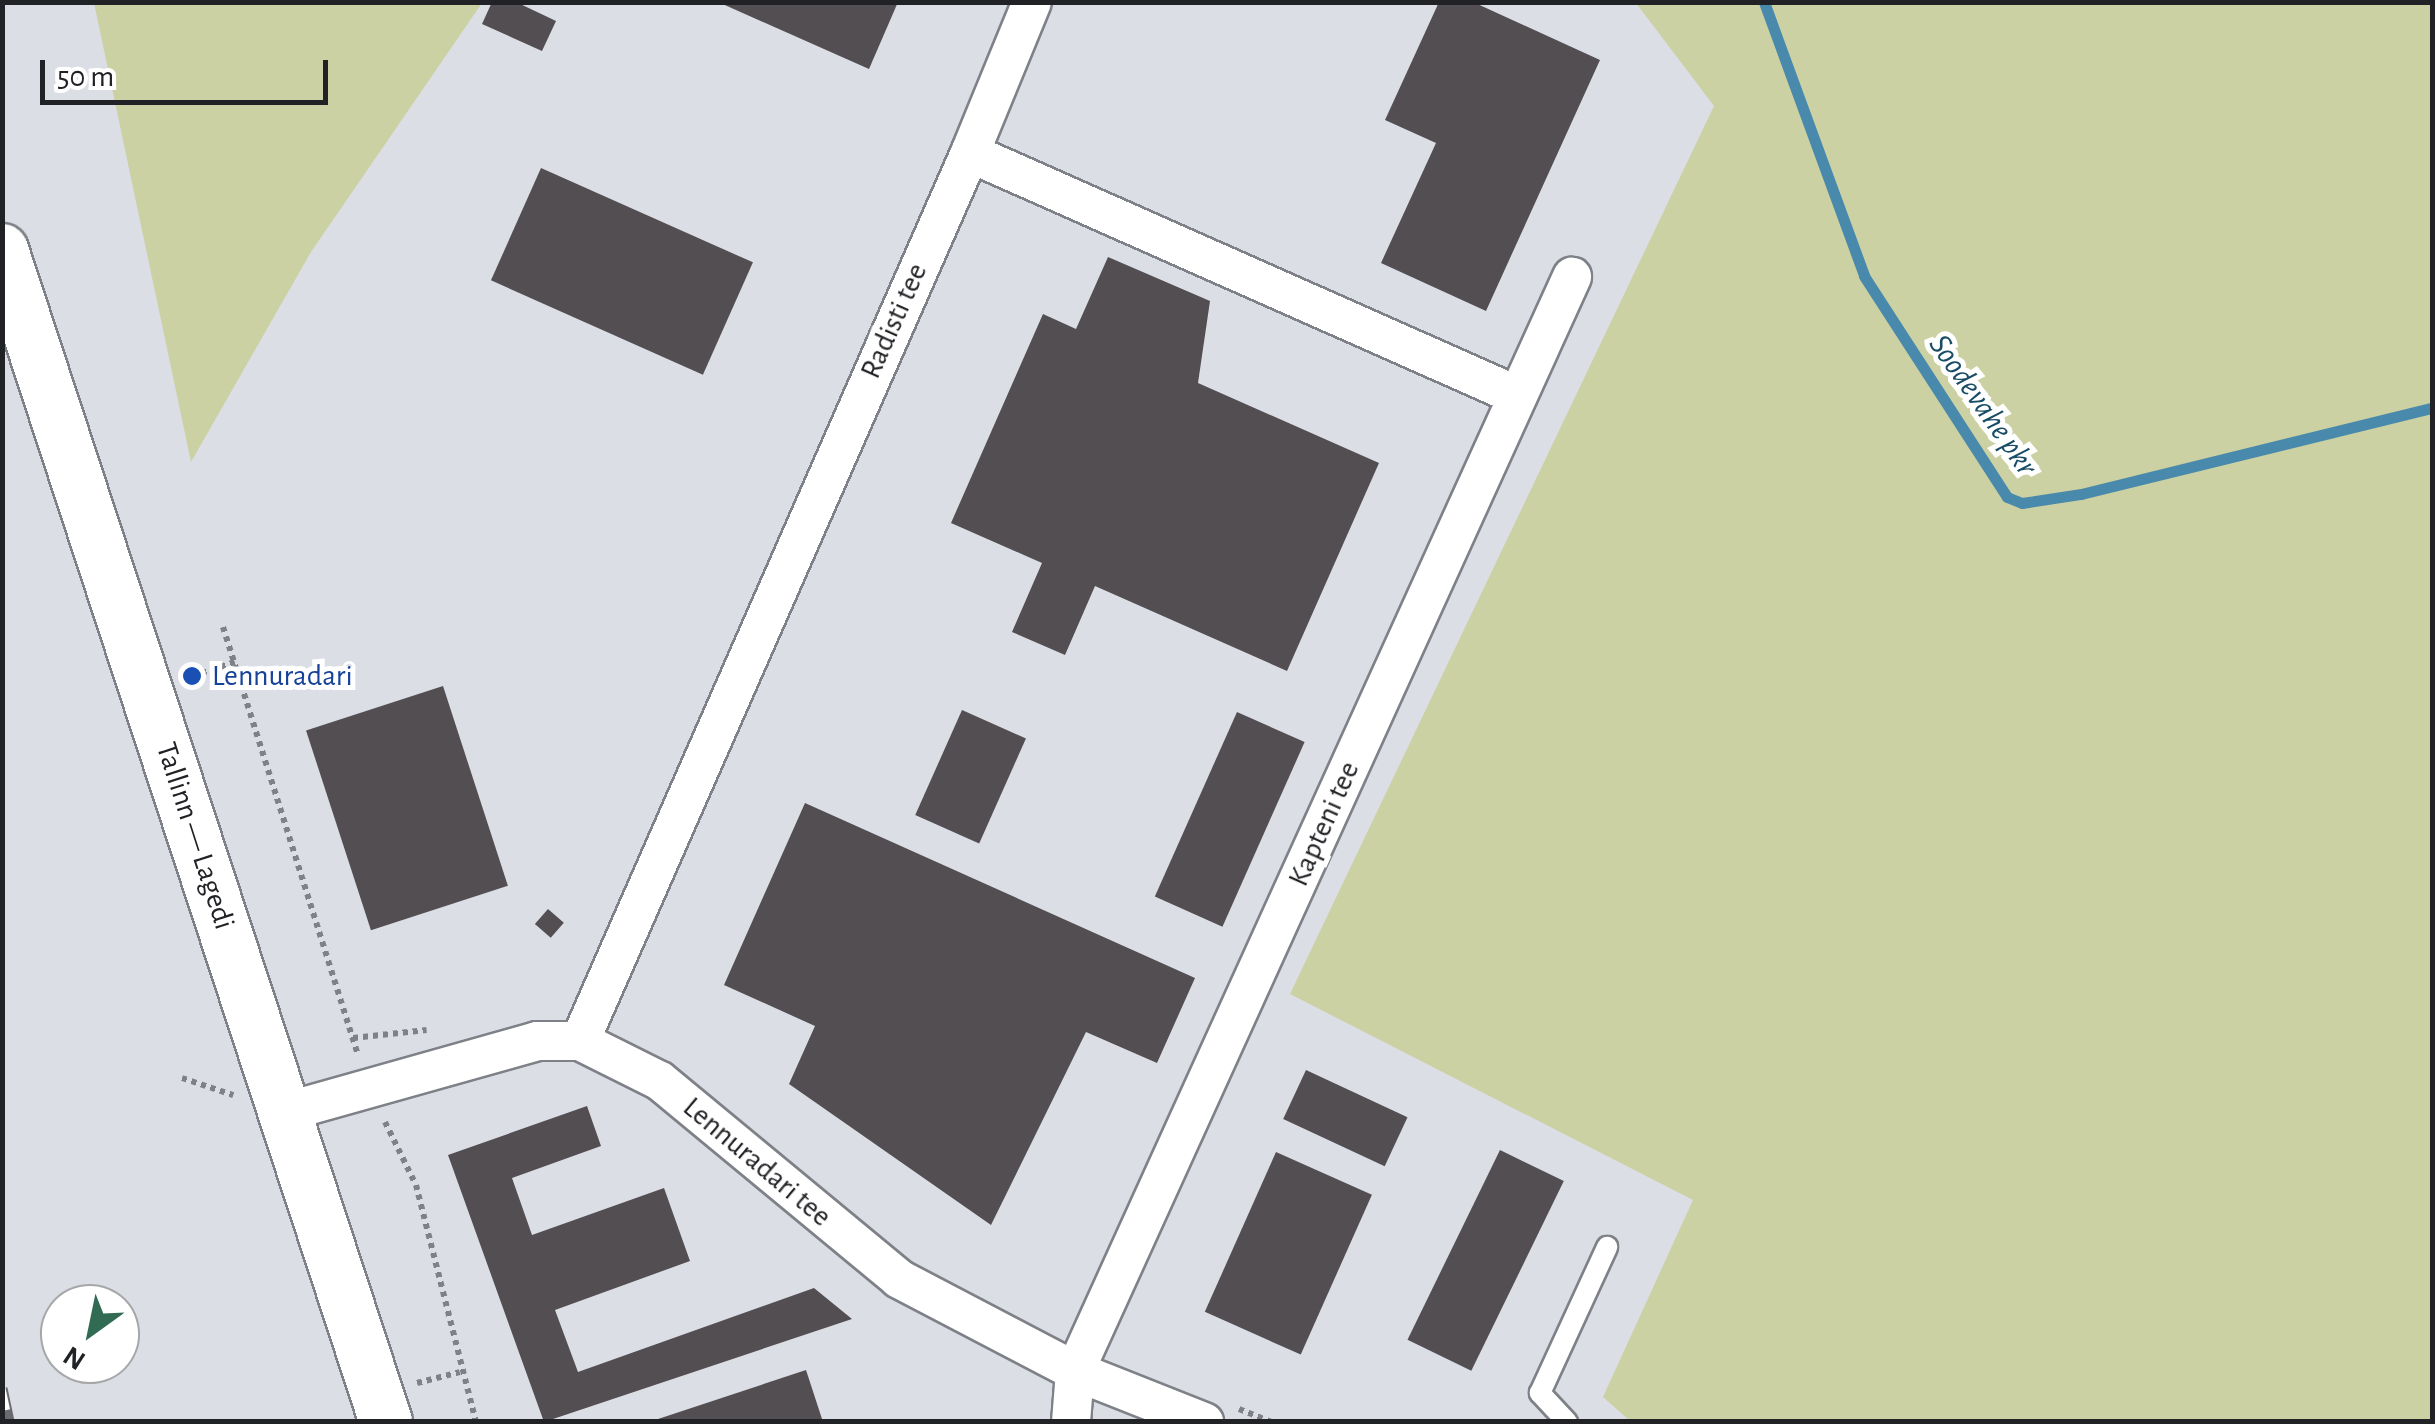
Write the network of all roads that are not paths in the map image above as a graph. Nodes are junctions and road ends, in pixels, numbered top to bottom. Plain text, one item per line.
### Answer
1 (1032, 2) edge
2 (970, 153) junction
3 (2, 250) edge
4 (1572, 277) dead end
5 (1518, 396) junction
6 (580, 1040) junction
7 (285, 1112) junction
8 (1608, 1247) dead end
9 (1076, 1371) junction
10 (386, 1422) edge
11 (1071, 1422) edge
12 (1204, 1422) edge
13 (1567, 1422) edge

1 - 2 street, Radisti tee
2 - 5 street
2 - 6 street, Radisti tee
3 - 7 street, Tallinn — Lagedi
4 - 5 street, Kapteni tee
5 - 9 street, Kapteni tee
6 - 7 street
6 - 9 street, Lennuradari tee
7 - 10 street, Tallinn — Lagedi
8 - 13 lane
9 - 11 street, Kapteni tee
9 - 12 street, Lennuradari tee

